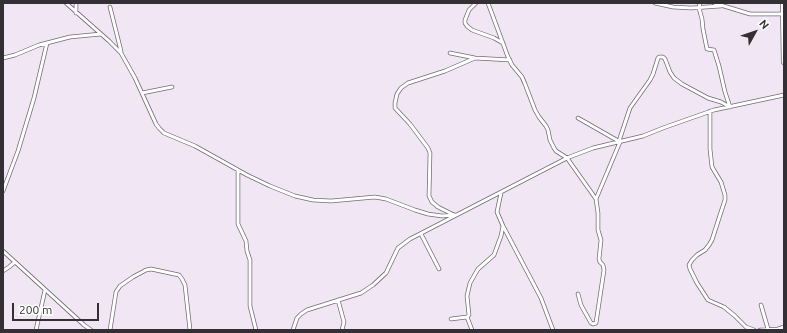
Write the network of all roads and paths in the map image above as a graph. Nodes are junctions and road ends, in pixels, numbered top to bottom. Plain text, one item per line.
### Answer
1 (66, 3) edge
2 (76, 3) edge
3 (476, 3) edge
4 (488, 3) edge
5 (655, 3) edge
6 (700, 3) edge
7 (714, 3) edge
8 (783, 3) edge
9 (722, 6) junction
10 (110, 7) dead end
11 (699, 8) junction
12 (76, 13) junction
13 (783, 14) junction
14 (101, 34) junction
15 (47, 43) junction
16 (503, 43) junction
17 (121, 53) junction
18 (450, 53) dead end
19 (3, 58) edge
20 (475, 58) junction
21 (510, 60) junction
22 (784, 62) edge
23 (172, 87) dead end
24 (142, 93) junction
25 (784, 95) edge
26 (730, 106) junction
27 (710, 111) junction
28 (578, 118) dead end
29 (620, 141) junction
30 (568, 158) junction
31 (238, 170) junction
32 (3, 191) edge
33 (501, 193) junction
34 (596, 198) junction
35 (456, 215) junction
36 (503, 226) junction
37 (421, 234) junction
38 (3, 251) edge
39 (15, 262) junction
40 (439, 269) dead end
41 (3, 271) edge
42 (45, 290) junction
43 (578, 294) dead end
44 (338, 300) junction
45 (761, 305) dead end
46 (467, 317) junction
47 (451, 319) dead end
48 (784, 327) edge
49 (768, 329) edge
50 (36, 330) edge
51 (91, 330) edge
52 (110, 330) edge
53 (190, 330) edge
54 (256, 330) edge
55 (293, 330) edge
56 (342, 330) edge
57 (472, 330) edge
58 (552, 330) edge
59 (754, 330) edge
60 (760, 330) edge

1 - 12 street
2 - 12 street
3 - 16 street
4 - 16 street
5 - 11 street
6 - 11 street
7 - 9 street
8 - 13 main road
9 - 11 street
9 - 13 street
10 - 17 street
11 - 26 street
12 - 14 street
13 - 22 main road
14 - 15 street
14 - 17 street
15 - 19 street
15 - 32 street
16 - 21 street
17 - 24 street
18 - 20 street
20 - 21 street
20 - 35 street
21 - 30 street
23 - 24 street
24 - 31 street
25 - 26 street
26 - 27 street
26 - 29 street
27 - 29 street
27 - 59 street
28 - 29 street
29 - 30 street
29 - 34 street
30 - 33 street
30 - 34 street
31 - 35 street
31 - 54 street
33 - 35 street
33 - 36 street
34 - 43 street
35 - 37 street
36 - 46 street
36 - 58 street
37 - 40 street
37 - 44 street
38 - 39 street
39 - 41 street
39 - 42 street
42 - 50 street
42 - 51 street
44 - 55 street
44 - 56 street
45 - 49 street
46 - 47 street
46 - 57 street
48 - 49 street
49 - 60 street
52 - 53 street

